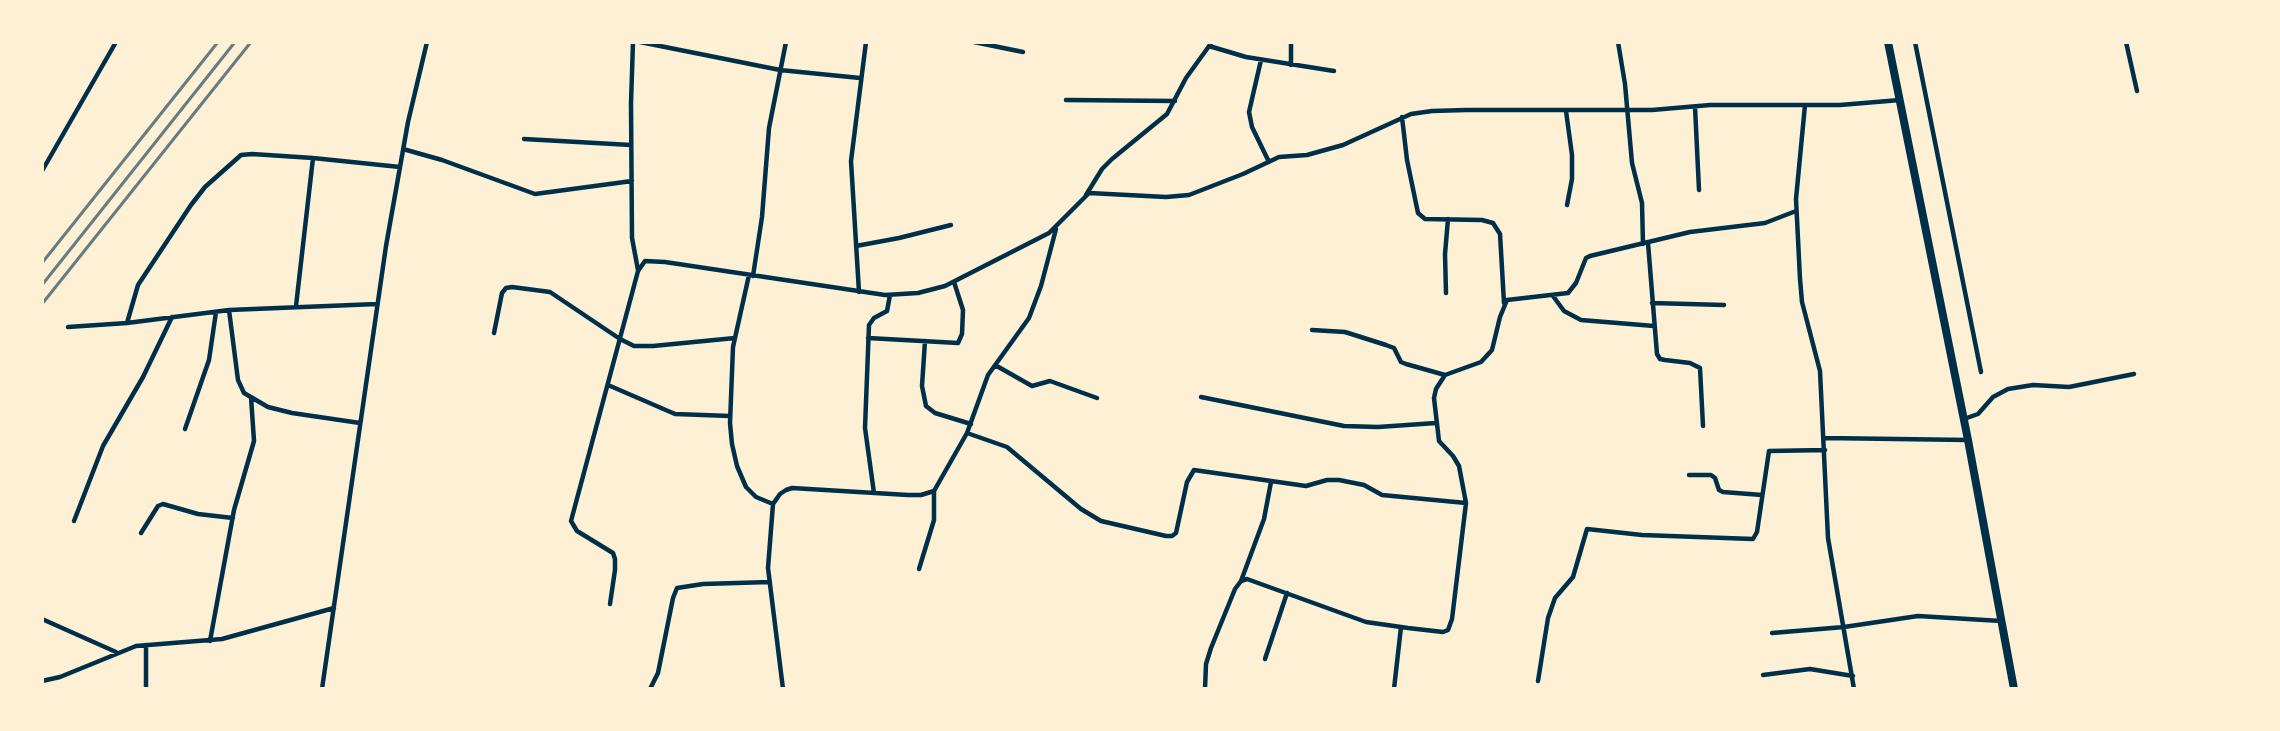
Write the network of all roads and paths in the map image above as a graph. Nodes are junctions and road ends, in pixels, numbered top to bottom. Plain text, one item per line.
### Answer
1 (116, 42) edge
2 (427, 42) edge
3 (633, 42) edge
4 (640, 42) edge
5 (786, 42) edge
6 (866, 42) edge
7 (974, 42) edge
8 (1291, 42) edge
9 (1618, 42) edge
10 (1888, 42) edge
11 (1915, 42) edge
12 (2126, 42) edge
13 (1210, 44) edge
14 (1023, 52) dead end
15 (1261, 60) junction
16 (1291, 65) junction
17 (780, 70) junction
18 (1334, 71) dead end
19 (860, 78) junction
20 (2137, 91) dead end
21 (1066, 100) dead end
22 (1899, 100) junction
23 (1175, 101) junction
24 (1805, 105) junction
25 (1695, 107) junction
26 (1627, 110) junction
27 (1566, 111) junction
28 (1402, 117) junction
29 (524, 139) dead end
30 (631, 145) junction
31 (403, 149) junction
32 (313, 158) junction
33 (1269, 162) junction
34 (400, 167) junction
35 (42, 171) edge
36 (632, 181) junction
37 (1700, 190) dead end
38 (1086, 195) junction
39 (1567, 205) dead end
40 (1796, 211) junction
41 (1448, 219) junction
42 (951, 225) dead end
43 (1056, 229) junction
44 (1646, 243) junction
45 (856, 246) junction
46 (638, 271) junction
47 (751, 275) junction
48 (954, 282) junction
49 (859, 292) junction
50 (1446, 293) dead end
51 (890, 295) junction
52 (1553, 296) junction
53 (1652, 303) junction
54 (377, 304) junction
55 (1504, 304) junction
56 (1724, 305) dead end
57 (296, 306) junction
58 (229, 310) junction
59 (216, 312) junction
60 (172, 318) junction
61 (127, 323) junction
62 (1654, 326) junction
63 (68, 327) dead end
64 (1312, 330) dead end
65 (494, 333) dead end
66 (735, 338) junction
67 (868, 338) junction
68 (620, 339) junction
69 (925, 341) junction
70 (995, 365) junction
71 (1981, 372) dead end
72 (1445, 375) junction
73 (2134, 375) dead end
74 (608, 385) junction
75 (251, 397) junction
76 (1201, 397) dead end
77 (1098, 398) dead end
78 (730, 416) junction
79 (1964, 419) junction
80 (360, 423) junction
81 (1436, 423) junction
82 (971, 424) junction
83 (1703, 426) dead end
84 (185, 429) dead end
85 (967, 433) junction
86 (1824, 438) junction
87 (1968, 440) junction
88 (1825, 450) junction
89 (1689, 475) dead end
90 (1271, 482) junction
91 (934, 491) junction
92 (874, 493) junction
93 (1762, 495) junction
94 (1466, 503) junction
95 (773, 504) junction
96 (233, 518) junction
97 (74, 521) dead end
98 (141, 533) dead end
99 (919, 569) dead end
100 (1241, 581) junction
101 (770, 582) junction
102 (1287, 593) junction
103 (610, 604) dead end
104 (334, 608) junction
105 (42, 619) edge
106 (2001, 621) junction
107 (1401, 627) junction
108 (1844, 627) junction
109 (1773, 633) dead end
110 (210, 641) junction
111 (146, 645) junction
112 (116, 652) junction
113 (1265, 659) dead end
114 (1763, 675) dead end
115 (1853, 676) junction
116 (42, 681) edge
117 (1538, 681) dead end
118 (146, 689) edge
119 (322, 689) edge
120 (650, 689) edge
121 (783, 689) edge
122 (1205, 689) edge
123 (1394, 689) edge
124 (1854, 689) edge
125 (2014, 689) edge

1 - 35 street
2 - 31 street
3 - 30 street
4 - 17 street
5 - 17 street
6 - 19 street
7 - 14 street
8 - 16 street
9 - 26 street
10 - 22 main road
11 - 71 street
12 - 20 street
13 - 15 street
13 - 23 street
15 - 16 street
15 - 33 street
16 - 18 street
17 - 19 street
17 - 47 street
19 - 45 street
21 - 23 street
22 - 24 street
22 - 79 main road
23 - 38 street
24 - 25 street
24 - 40 street
25 - 26 street
25 - 37 street
26 - 27 street
26 - 44 street
27 - 28 street
27 - 39 street
28 - 33 street
28 - 41 street
29 - 30 street
30 - 36 street
31 - 34 street
31 - 36 street
32 - 34 street
32 - 57 street
32 - 61 street
33 - 38 street
34 - 54 street
36 - 46 street
38 - 43 street
40 - 44 street
40 - 86 street
41 - 50 street
41 - 55 street
42 - 45 street
43 - 48 street
43 - 70 street
44 - 52 street
44 - 53 street
45 - 49 street
46 - 47 street
46 - 68 street
47 - 49 street
47 - 66 street
48 - 51 street
48 - 69 street
49 - 51 street
51 - 67 street
52 - 55 street
52 - 62 street
53 - 56 street
53 - 62 street
54 - 57 street
54 - 80 street
55 - 72 street
57 - 58 street
58 - 59 street
58 - 75 street
59 - 60 street
59 - 84 street
60 - 61 street
60 - 97 street
61 - 63 street
62 - 83 street
64 - 72 street
65 - 68 street
66 - 68 street
66 - 78 street
67 - 69 street
67 - 92 street
68 - 74 street
69 - 82 street
70 - 77 street
70 - 82 street
72 - 81 street
73 - 79 street
74 - 78 street
74 - 103 street
75 - 80 street
75 - 96 street
76 - 81 street
78 - 95 street
79 - 87 main road
80 - 104 street
81 - 94 street
82 - 85 street
85 - 90 street
85 - 91 street
86 - 87 street
86 - 88 street
87 - 106 main road
88 - 93 street
88 - 108 street
89 - 93 street
90 - 94 street
90 - 100 street
91 - 92 street
91 - 99 street
92 - 95 street
93 - 117 street
94 - 107 street
95 - 101 street
96 - 98 street
96 - 110 street
100 - 102 street
100 - 122 street
101 - 120 street
101 - 121 street
102 - 107 street
102 - 113 street
104 - 110 street
104 - 119 street
105 - 112 street
106 - 108 street
106 - 125 main road
107 - 123 street
108 - 109 street
108 - 115 street
110 - 111 street
111 - 112 street
111 - 118 street
112 - 116 street
114 - 115 street
115 - 124 street

